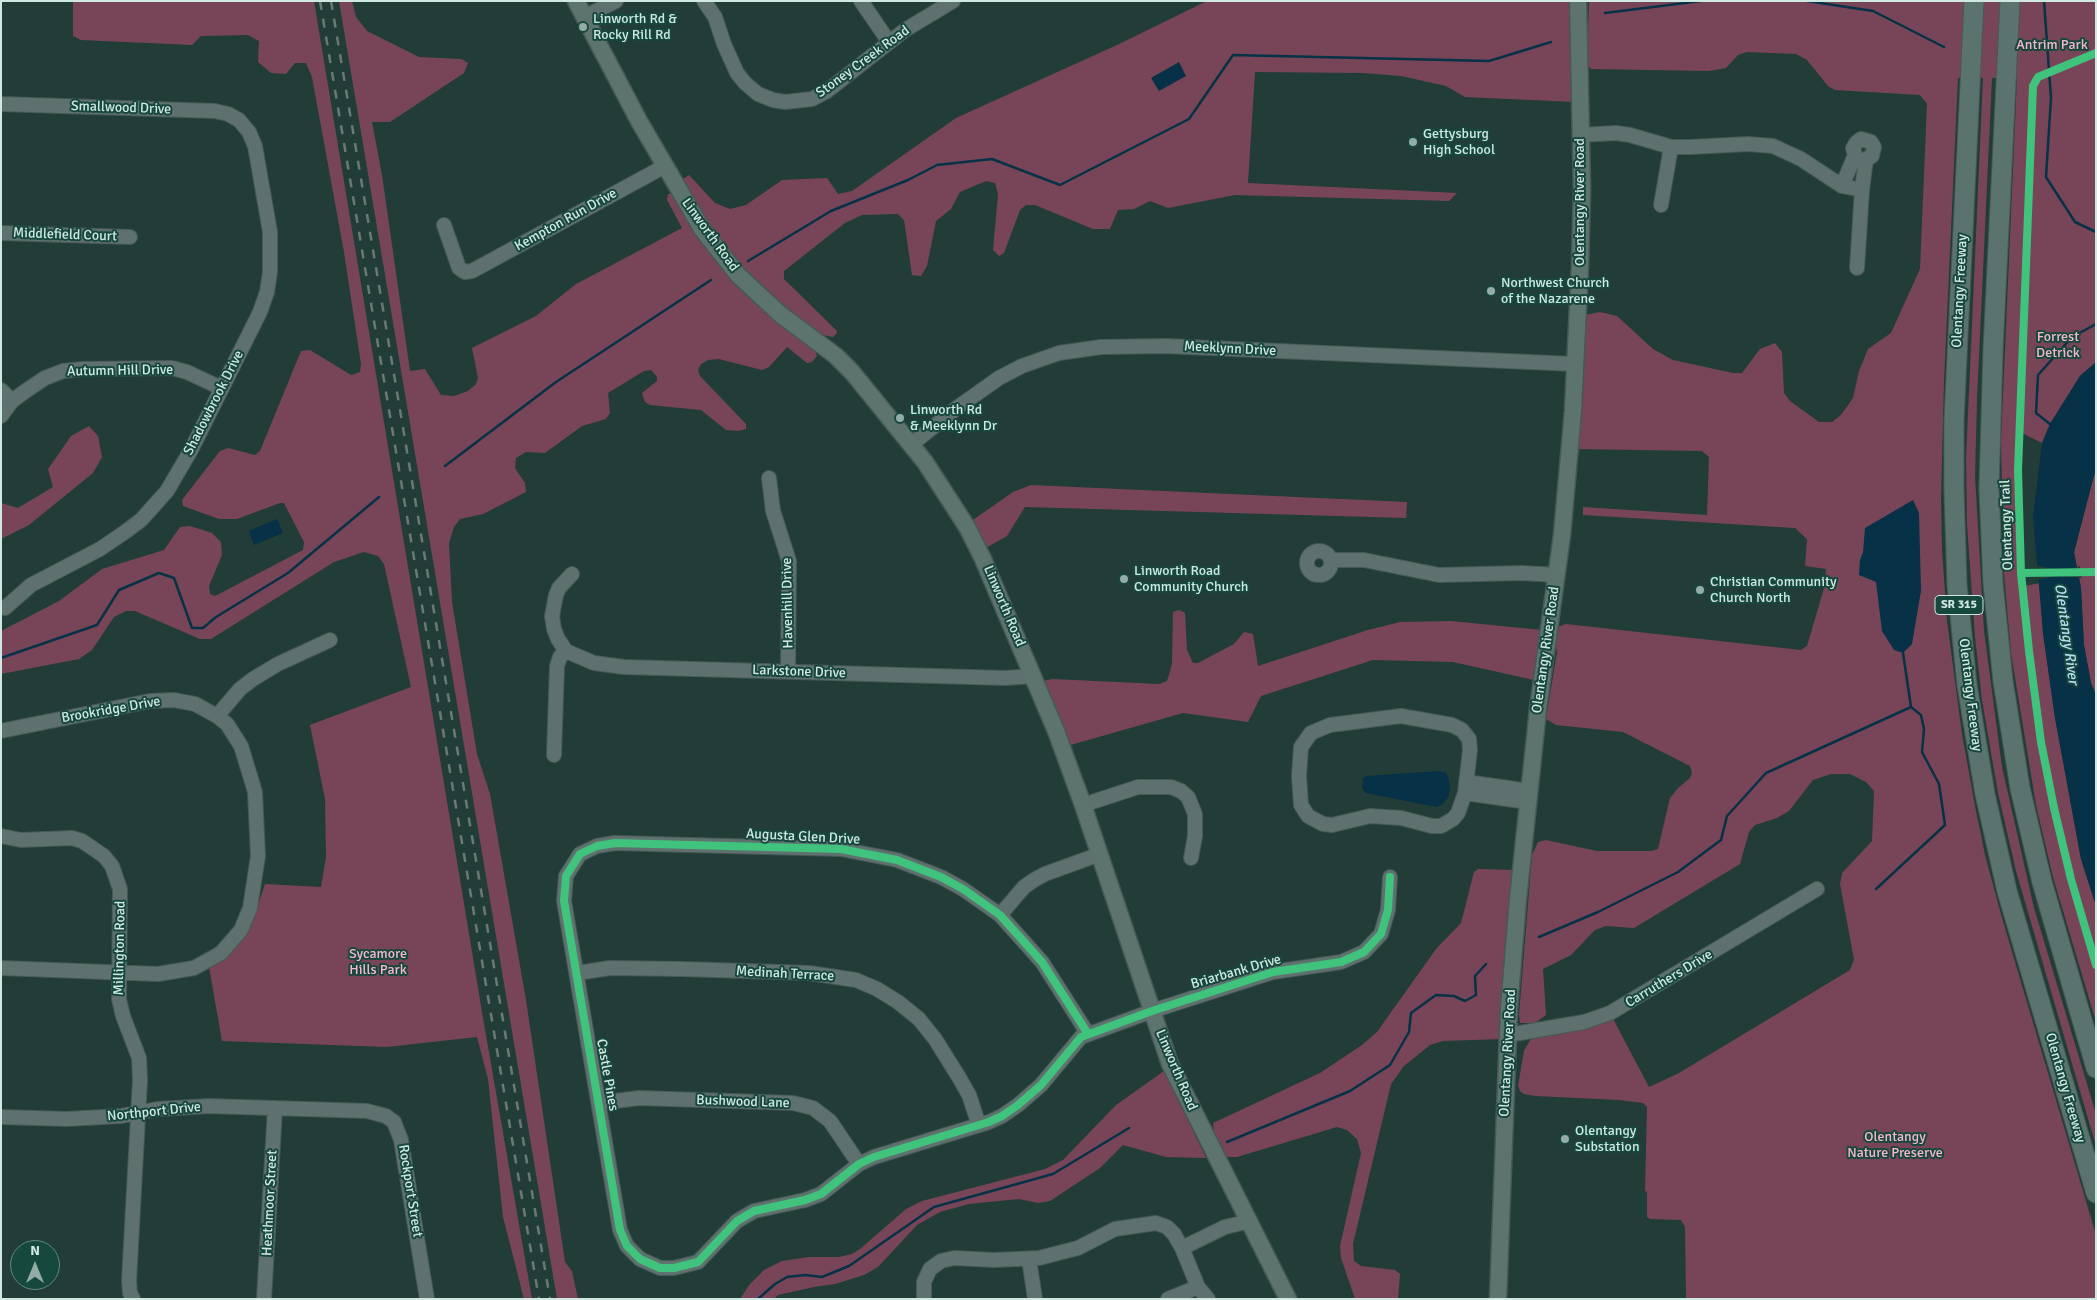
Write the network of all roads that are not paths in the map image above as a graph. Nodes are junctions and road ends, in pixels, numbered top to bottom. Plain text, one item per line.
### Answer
1 (576, 1) edge
2 (616, 1) edge
3 (704, 1) edge
4 (861, 1) edge
5 (953, 1) edge
6 (1578, 1) edge
7 (1974, 1) edge
8 (2010, 1) edge
9 (584, 17) junction
10 (889, 42) junction
11 (1, 104) edge
12 (239, 120) joint
13 (1580, 135) junction
14 (1671, 146) junction
15 (665, 166) junction
16 (1842, 186) junction
17 (1862, 190) junction
18 (1661, 205) dead end
19 (444, 225) dead end
20 (1, 233) edge
21 (130, 237) dead end
22 (1858, 268) dead end
23 (1575, 364) junction
24 (221, 388) junction
25 (1, 390) edge
26 (12, 401) junction
27 (1, 416) edge
28 (912, 444) junction
29 (769, 478) dead end
30 (1331, 560) dead end
31 (572, 574) dead end
32 (1556, 575) junction
33 (5, 608) dead end
34 (330, 640) dead end
35 (566, 651) junction
36 (788, 671) junction
37 (1034, 676) junction
38 (217, 716) junction
39 (1, 731) edge
40 (554, 755) dead end
41 (1466, 787) junction
42 (1528, 796) junction
43 (1083, 805) junction
44 (1, 836) edge
45 (1100, 854) junction
46 (1191, 858) dead end
47 (570, 868) joint
48 (1390, 877) dead end
49 (1817, 890) dead end
50 (1000, 915) junction
51 (1, 968) edge
52 (118, 972) junction
53 (578, 973) junction
54 (1152, 1010) junction
55 (1088, 1034) junction
56 (1508, 1035) junction
57 (2096, 1068) edge
58 (599, 1103) junction
59 (275, 1108) junction
60 (367, 1111) joint
61 (138, 1113) junction
62 (1, 1117) edge
63 (1, 1122) edge
64 (980, 1125) junction
65 (859, 1164) junction
66 (2096, 1193) edge
67 (1239, 1200) junction
68 (1250, 1221) junction
69 (1225, 1227) junction
70 (1182, 1248) junction
71 (1029, 1259) junction
72 (660, 1268) joint
73 (1198, 1287) junction
74 (426, 1295) edge
75 (133, 1299) edge
76 (264, 1299) edge
77 (924, 1299) edge
78 (1035, 1299) edge
79 (1168, 1299) edge
80 (1208, 1299) edge
81 (1288, 1299) edge
82 (1498, 1299) edge

1 - 9 main road, Linworth Road
2 - 9 street
3 - 10 street, Stoney Creek Road
4 - 10 street
5 - 10 street, Stoney Creek Road
6 - 13 main road, Olentangy River Road
7 - 66 highway, Olentangy Freeway / SR 315
8 - 57 highway, SR 315
9 - 15 main road, Linworth Road
11 - 12 street, Smallwood Drive
12 - 24 street, Shadowbrook Drive
13 - 14 street
13 - 23 main road, Olentangy River Road
14 - 16 street
14 - 18 street
15 - 19 street, Kempton Run Drive
15 - 28 main road, Linworth Road
16 - 17 street
16 - 17 street
17 - 22 street
20 - 21 street, Middlefield Court
23 - 28 street, Meeklynn Drive
23 - 32 main road, Olentangy River Road
24 - 26 street, Autumn Hill Drive
24 - 33 street, Shadowbrook Drive
25 - 26 street
26 - 27 street, Autumn Hill Drive
28 - 37 main road, Linworth Road
29 - 36 street, Havenhill Drive
30 - 32 street
31 - 35 street
32 - 42 main road, Olentangy River Road
34 - 38 street
35 - 36 street, Larkstone Drive
35 - 40 street
36 - 37 street, Larkstone Drive
37 - 43 main road, Linworth Road
38 - 39 street, Brookridge Drive
38 - 52 street, Brookridge Drive
41 - 41 street
41 - 42 street
42 - 56 main road, Olentangy River Road
43 - 45 main road, Linworth Road
43 - 46 street
44 - 52 street, Millington Road
45 - 50 street
45 - 54 main road, Linworth Road
47 - 50 street, Augusta Glen Drive
47 - 53 street, Castle Pines
48 - 54 street, Briarbank Drive
49 - 56 street, Carruthers Drive
50 - 55 street, Augusta Glen Drive
51 - 52 street, Brookridge Drive
52 - 61 street, Millington Road
53 - 58 street, Castle Pines
53 - 64 street, Medinah Terrace
54 - 55 street, Briarbank Drive
54 - 67 main road, Linworth Road
55 - 64 street, Briarbank Drive
56 - 82 main road, Olentangy River Road
58 - 65 street, Bushwood Lane
58 - 72 street, Castle Pines
59 - 60 street, Northport Drive
59 - 61 street, Northport Drive
59 - 76 street, Heathmoor Street
60 - 74 street, Rockport Street
61 - 62 street, Northport Drive
61 - 75 street, Millington Road
62 - 63 street
64 - 65 street, Briarbank Drive
65 - 72 street, Briarbank Drive
67 - 68 main road, Linworth Road
67 - 69 street
68 - 69 street
68 - 81 main road, Linworth Road
69 - 70 street
70 - 71 street
70 - 73 street
71 - 77 street
71 - 78 street
73 - 79 street
73 - 80 street

